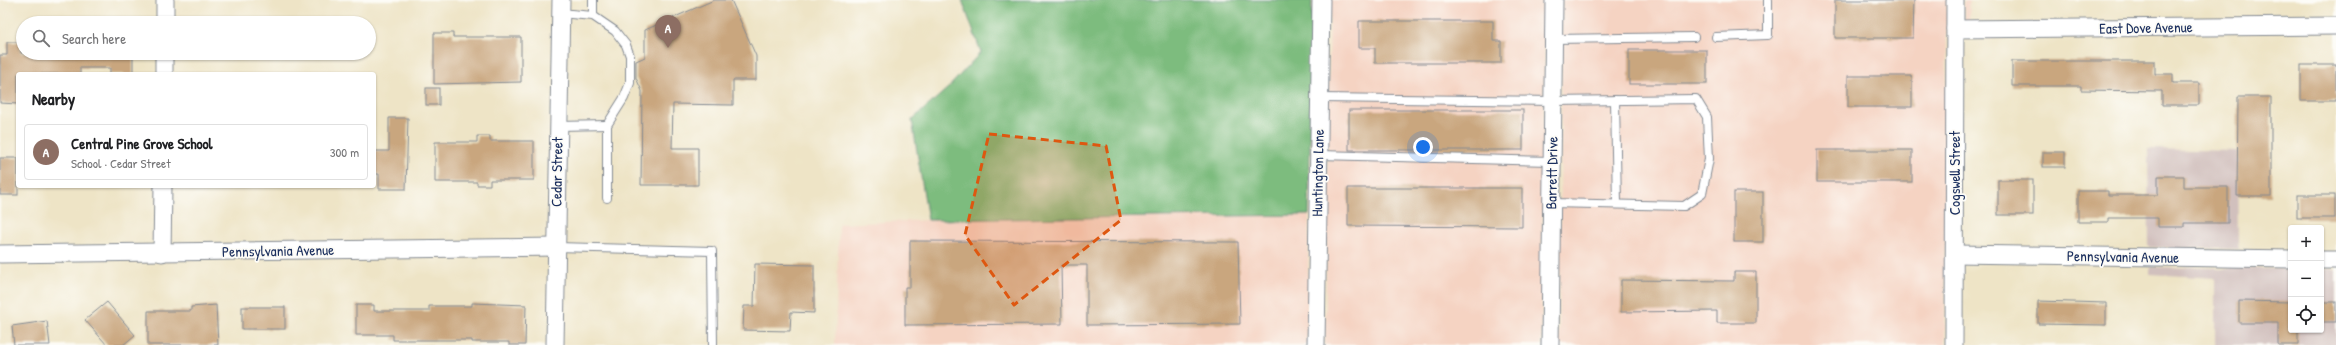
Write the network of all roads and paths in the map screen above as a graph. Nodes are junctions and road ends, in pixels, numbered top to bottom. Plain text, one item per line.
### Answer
1 (165, 0) edge
2 (593, 0) edge
3 (1321, 0) edge
4 (1554, 0) edge
5 (1768, 0) edge
6 (1955, 0) edge
7 (561, 6) edge
8 (165, 16) edge
9 (593, 16) junction
10 (2336, 26) edge
11 (1955, 29) junction
12 (1694, 37) dead end
13 (1716, 37) dead end
14 (1553, 39) junction
15 (164, 60) edge
16 (164, 72) edge
17 (1320, 98) junction
18 (1615, 100) junction
19 (1553, 101) junction
20 (607, 125) junction
21 (558, 126) junction
22 (1319, 155) junction
23 (1552, 161) junction
24 (163, 188) edge
25 (607, 198) dead end
26 (1552, 203) junction
27 (1617, 204) junction
28 (556, 247) junction
29 (162, 252) junction
30 (0, 254) edge
31 (1955, 254) junction
32 (2288, 259) edge
33 (2324, 260) edge
34 (2336, 260) edge
35 (555, 345) edge
36 (713, 345) edge
37 (1316, 345) edge
38 (1550, 345) edge
39 (1954, 345) edge

1 - 8 street
2 - 9 lane
3 - 17 street, Huntington Lane
4 - 14 street, Barrett Drive
5 - 13 lane
6 - 11 street, Cogswell Street
7 - 9 lane
7 - 21 street, Cedar Street
9 - 20 lane
10 - 11 street, East Dove Avenue
11 - 31 street, Cogswell Street
12 - 14 lane
14 - 19 street, Barrett Drive
15 - 16 street
17 - 19 lane
17 - 22 street, Huntington Lane
18 - 19 lane
18 - 27 lane
18 - 27 lane
19 - 23 street, Barrett Drive
20 - 21 lane
20 - 25 lane
21 - 28 street, Cedar Street
22 - 23 lane
22 - 37 street, Huntington Lane
23 - 26 street, Barrett Drive
24 - 29 street
26 - 27 lane
26 - 38 street, Barrett Drive
28 - 29 street, Pennsylvania Avenue
28 - 35 street, Cedar Street
28 - 36 lane
29 - 30 street, Pennsylvania Avenue
31 - 32 street, Pennsylvania Avenue
31 - 39 street, Cogswell Street
33 - 34 street

